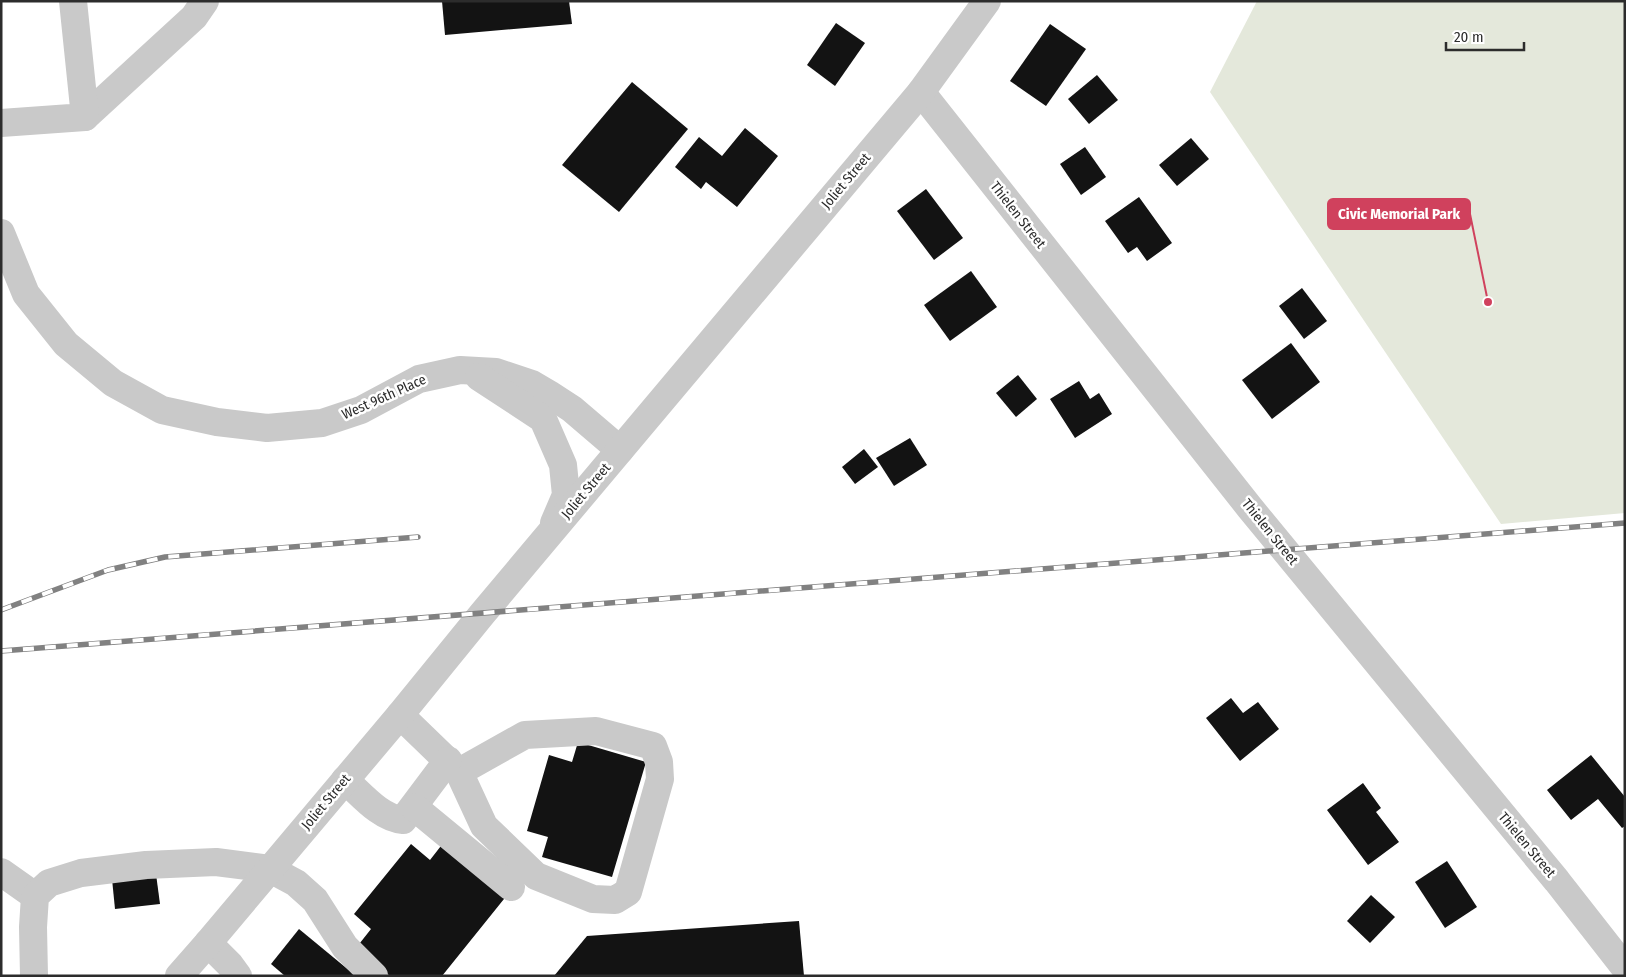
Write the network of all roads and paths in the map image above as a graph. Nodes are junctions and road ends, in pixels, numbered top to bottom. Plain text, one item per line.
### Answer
1 (73, 1) edge
2 (205, 1) edge
3 (986, 1) edge
4 (921, 92) junction
5 (85, 117) junction
6 (1, 124) edge
7 (1, 233) edge
8 (469, 371) junction
9 (620, 450) junction
10 (549, 536) junction
11 (400, 715) junction
12 (454, 766) junction
13 (345, 780) junction
14 (414, 807) junction
15 (270, 869) junction
16 (1, 872) edge
17 (511, 887) dead end
18 (35, 896) junction
19 (208, 943) junction
20 (1625, 968) edge
21 (34, 976) edge
22 (179, 976) edge
23 (238, 976) edge
24 (374, 976) edge

1 - 5 street
2 - 5 street
3 - 4 street, Joliet Street
4 - 9 street, Joliet Street
4 - 20 street, Thielen Street
5 - 6 street
7 - 8 street, West 96th Place
8 - 9 street, West 96th Place
8 - 10 street
9 - 10 street, Joliet Street
10 - 11 street, Joliet Street
11 - 12 street
11 - 13 street, Joliet Street
12 - 12 street
12 - 14 street
13 - 14 street
13 - 15 street, Joliet Street
14 - 17 street
15 - 18 street
15 - 19 street, Joliet Street
15 - 24 street
16 - 18 street
18 - 21 street
19 - 22 street, Joliet Street
19 - 23 street

